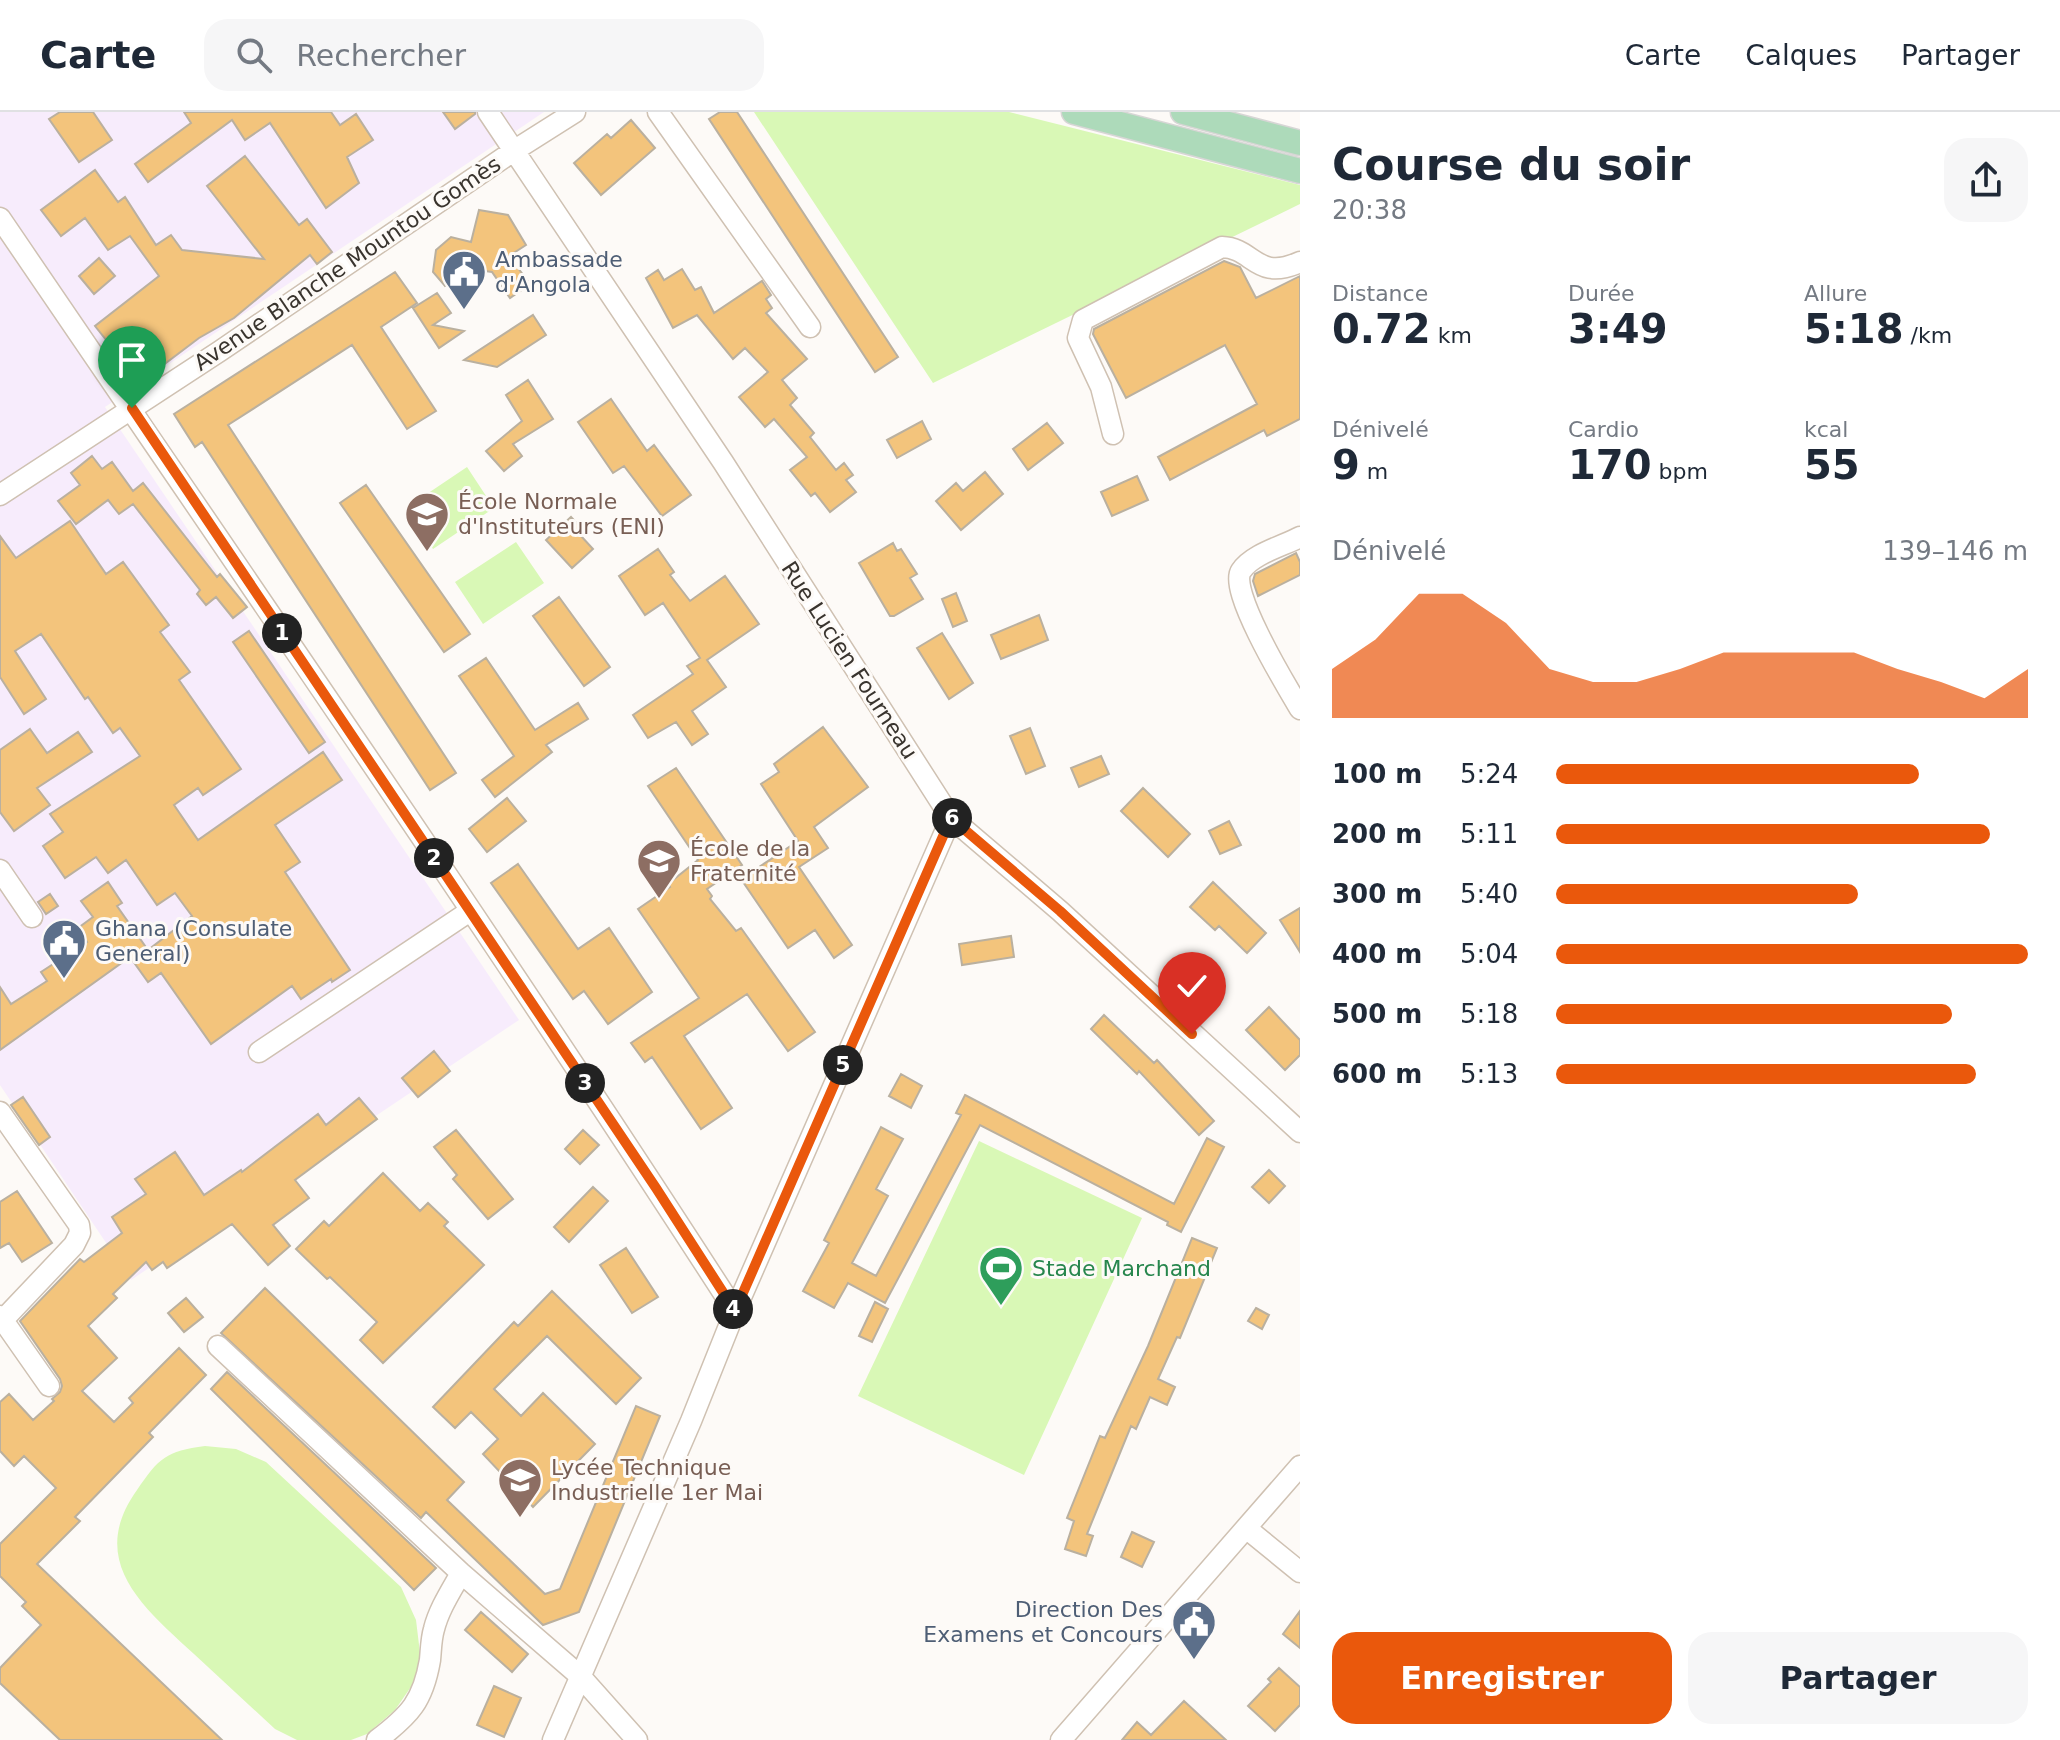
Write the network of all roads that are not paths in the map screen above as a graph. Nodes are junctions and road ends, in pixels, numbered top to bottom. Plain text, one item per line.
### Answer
1 (488, 112) edge
2 (575, 112) edge
3 (658, 112) edge
4 (1074, 112) edge
5 (1183, 112) edge
6 (1300, 143) edge
7 (515, 150) junction
8 (1300, 171) edge
9 (0, 218) edge
10 (1300, 262) edge
11 (810, 327) dead end
12 (132, 408) junction
13 (1113, 434) dead end
14 (0, 495) edge
15 (1300, 537) edge
16 (1300, 709) edge
17 (951, 818) junction
18 (0, 870) edge
19 (470, 911) junction
20 (32, 917) dead end
21 (259, 1052) dead end
22 (0, 1112) edge
23 (1300, 1132) edge
24 (735, 1311) junction
25 (1, 1319) edge
26 (218, 1346) dead end
27 (49, 1386) dead end
28 (1300, 1466) edge
29 (1246, 1528) junction
30 (1300, 1572) edge
31 (461, 1573) junction
32 (580, 1676) junction
33 (377, 1740) edge
34 (553, 1740) edge
35 (637, 1740) edge
36 (1061, 1740) edge

1 - 7 street, Rue Lucien Fourneau
2 - 7 street, Avenue Blanche Mountou Gomès
3 - 11 street
4 - 8 main road
5 - 6 main road
7 - 12 street, Avenue Blanche Mountou Gomès
7 - 17 street, Rue Lucien Fourneau
9 - 12 street
10 - 13 street
12 - 14 street, Avenue Blanche Mountou Gomès
12 - 19 street
15 - 16 street
17 - 23 street, Rue Lucien Fourneau
17 - 24 street
18 - 20 street
19 - 21 street
19 - 24 street
22 - 25 street
24 - 32 street
25 - 27 street
26 - 31 street
28 - 29 street
29 - 30 street
29 - 36 street
31 - 32 street
31 - 33 street
32 - 34 street
32 - 35 street

